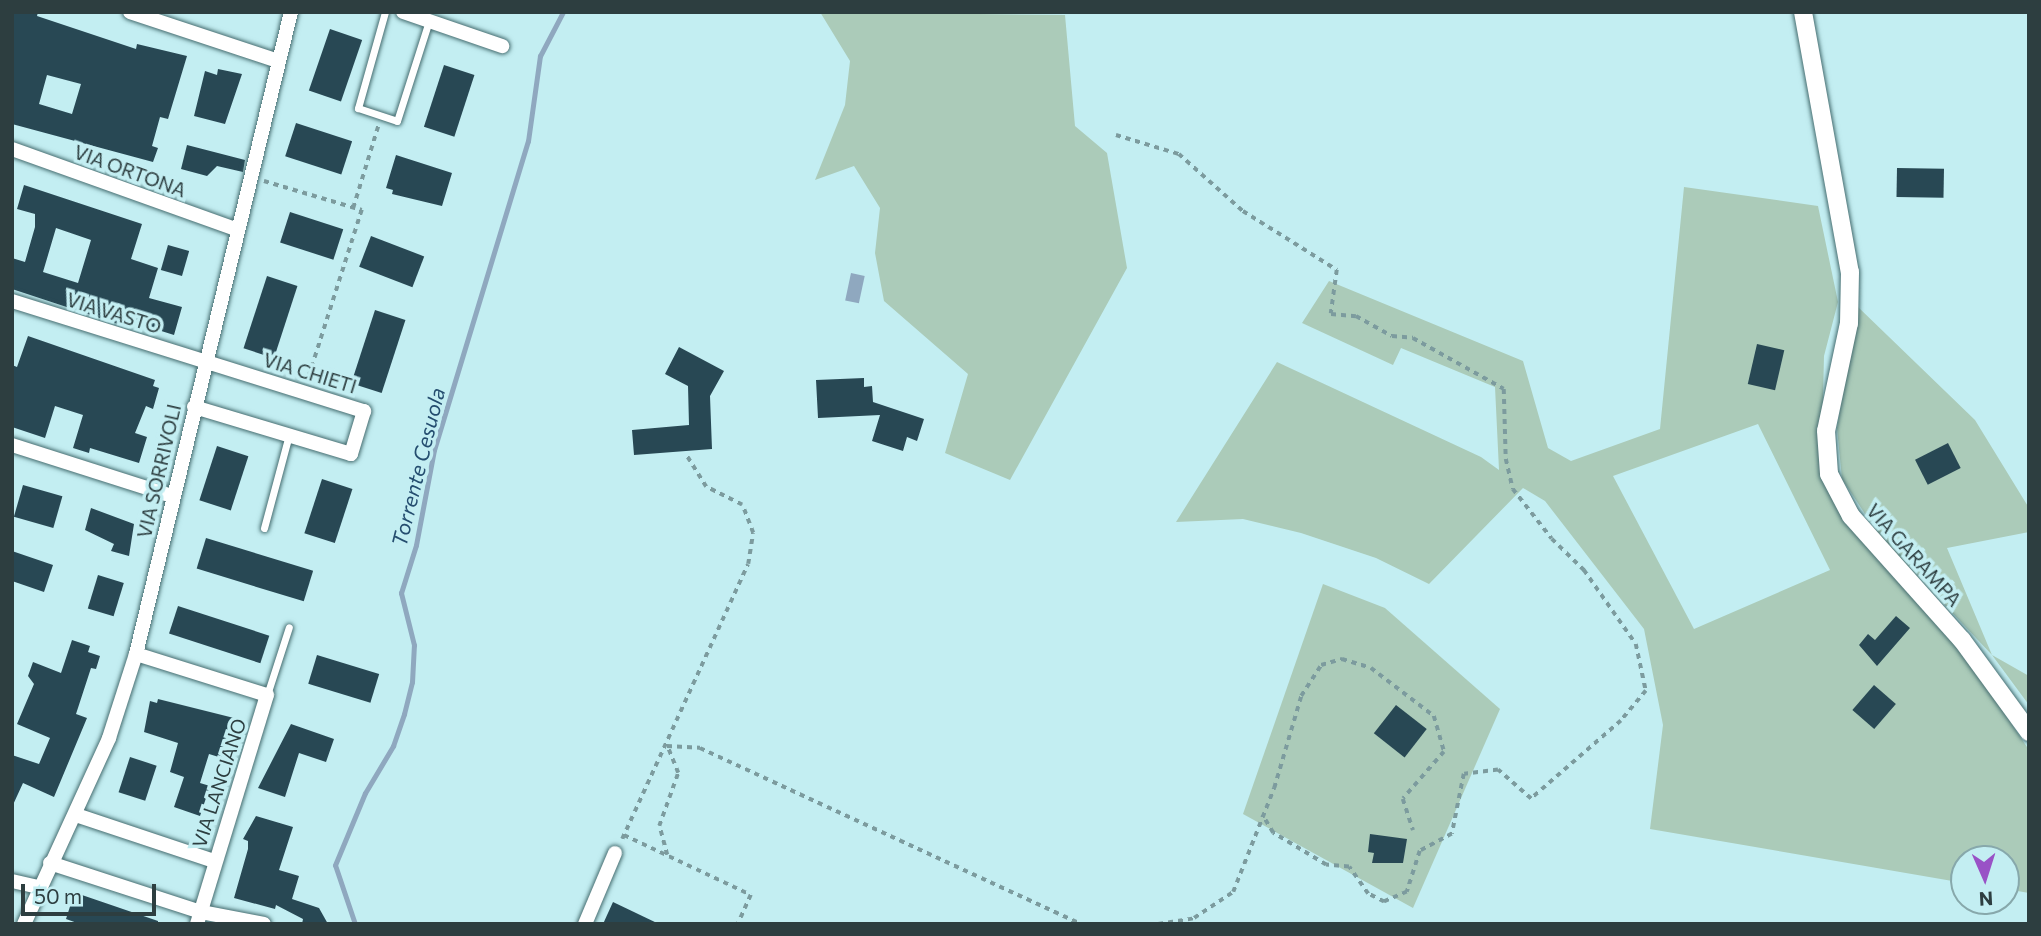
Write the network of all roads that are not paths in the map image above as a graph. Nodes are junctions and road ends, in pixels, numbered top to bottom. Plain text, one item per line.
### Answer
1 (130, 12) edge
2 (291, 12) edge
3 (385, 12) edge
4 (403, 12) edge
5 (1803, 12) edge
6 (429, 21) junction
7 (502, 46) dead end
8 (278, 61) junction
9 (12, 149) edge
10 (235, 229) junction
11 (12, 301) edge
12 (204, 361) junction
13 (194, 407) junction
14 (289, 435) junction
15 (12, 445) edge
16 (172, 496) junction
17 (264, 528) dead end
18 (289, 627) dead end
19 (136, 654) junction
20 (267, 695) junction
21 (2029, 732) edge
22 (76, 815) junction
23 (615, 853) road end
24 (214, 861) junction
25 (50, 863) junction
26 (12, 881) edge
27 (39, 887) junction
28 (199, 918) edge
29 (24, 924) edge
30 (264, 924) edge
31 (585, 924) edge

1 - 8 street
2 - 8 street, VIA SORRIVOLI
3 - 6 lane
4 - 6 street
5 - 21 street, VIA GARAMPA
6 - 7 street
8 - 10 street, VIA SORRIVOLI
9 - 10 street, VIA ORTONA
10 - 12 street, VIA SORRIVOLI
11 - 12 street, VIA VASTO
12 - 13 street, VIA SORRIVOLI
12 - 14 street, VIA CHIETI
13 - 14 street, VIA CHIETI
13 - 16 street, VIA SORRIVOLI
14 - 17 lane
15 - 16 street
16 - 19 street, VIA SORRIVOLI
18 - 20 lane, VIA LANCIANO
19 - 20 street
19 - 22 street, VIA SORRIVOLI
20 - 24 street, VIA LANCIANO
22 - 24 street
22 - 25 street, VIA SORRIVOLI
23 - 31 street
24 - 28 street, VIA LANCIANO
25 - 27 street, VIA SORRIVOLI
25 - 28 street
26 - 27 street
27 - 29 street, VIA SORRIVOLI
28 - 30 street

